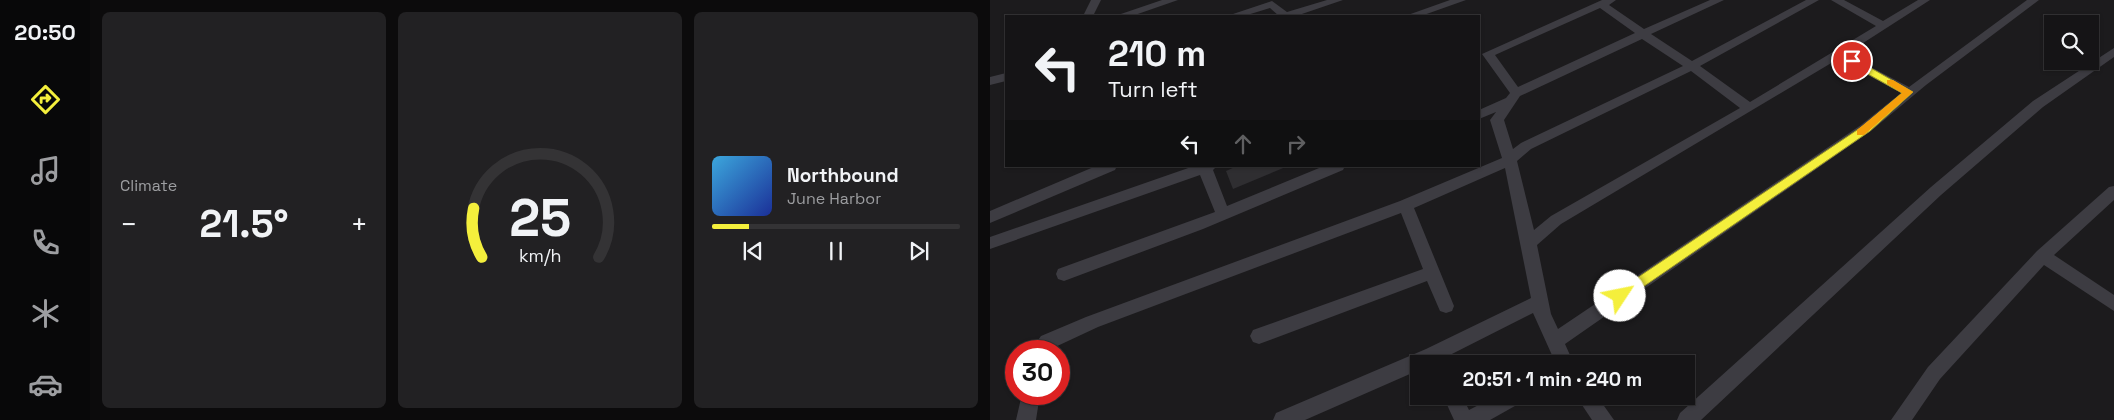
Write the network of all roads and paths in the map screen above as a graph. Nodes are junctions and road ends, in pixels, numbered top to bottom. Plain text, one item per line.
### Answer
1 (1096, 0) edge
2 (1173, 0) edge
3 (1338, 0) edge
4 (1461, 0) edge
5 (1719, 0) edge
6 (1814, 0) edge
7 (1836, 0) edge
8 (1925, 0) edge
9 (2034, 0) edge
10 (1270, 2) edge
11 (1606, 2) edge
12 (1320, 5) junction
13 (1088, 15) edge
14 (1125, 15) edge
15 (1236, 15) edge
16 (1284, 15) edge
17 (1288, 15) edge
18 (1328, 15) edge
19 (1415, 15) edge
20 (1883, 25) junction
21 (1643, 34) junction
22 (2114, 52) edge
23 (1837, 54) junction
24 (1483, 56) edge
25 (1692, 66) junction
26 (1005, 77) edge
27 (990, 81) edge
28 (1909, 92) junction
29 (1513, 96) junction
30 (1749, 108) junction
31 (1480, 115) edge
32 (1510, 160) junction
33 (1108, 167) edge
34 (1208, 167) edge
35 (1336, 167) edge
36 (2114, 190) edge
37 (1405, 205) junction
38 (1223, 214) junction
39 (990, 217) edge
40 (990, 243) edge
41 (1529, 243) junction
42 (2043, 256) junction
43 (1432, 272) junction
44 (1064, 274) dead end
45 (1540, 302) junction
46 (2114, 304) edge
47 (1446, 306) dead end
48 (1259, 336) dead end
49 (1052, 340) edge
50 (1554, 341) junction
51 (1443, 355) edge
52 (1561, 355) edge
53 (1410, 370) edge
54 (1029, 405) edge
55 (1456, 405) edge
56 (1498, 405) edge
57 (1592, 405) edge
58 (1026, 420) edge
59 (1283, 420) edge
60 (1464, 420) edge
61 (1471, 420) edge
62 (1604, 420) edge
63 (1687, 420) edge
64 (1901, 420) edge

1 - 13 street
2 - 14 street
3 - 12 street
4 - 19 street
5 - 21 street
6 - 25 street
7 - 20 street
8 - 20 street
9 - 28 street
10 - 15 street
10 - 16 street
11 - 21 street
11 - 24 street
12 - 17 street
12 - 18 street
20 - 23 street
21 - 25 street
21 - 29 street
22 - 63 street
23 - 28 street
23 - 30 street
24 - 29 street
25 - 30 street
25 - 32 street
26 - 27 street
28 - 50 street
29 - 31 street
29 - 32 street
30 - 41 street
32 - 37 street
32 - 41 street
33 - 39 street
34 - 38 street
34 - 40 street
35 - 38 street
36 - 42 street
37 - 43 street
37 - 49 street
38 - 44 street
41 - 45 street
42 - 46 street
42 - 64 street
43 - 47 street
43 - 48 street
45 - 50 street
45 - 51 street
50 - 52 street
53 - 59 street
54 - 58 street
55 - 60 street
56 - 61 street
57 - 62 street

